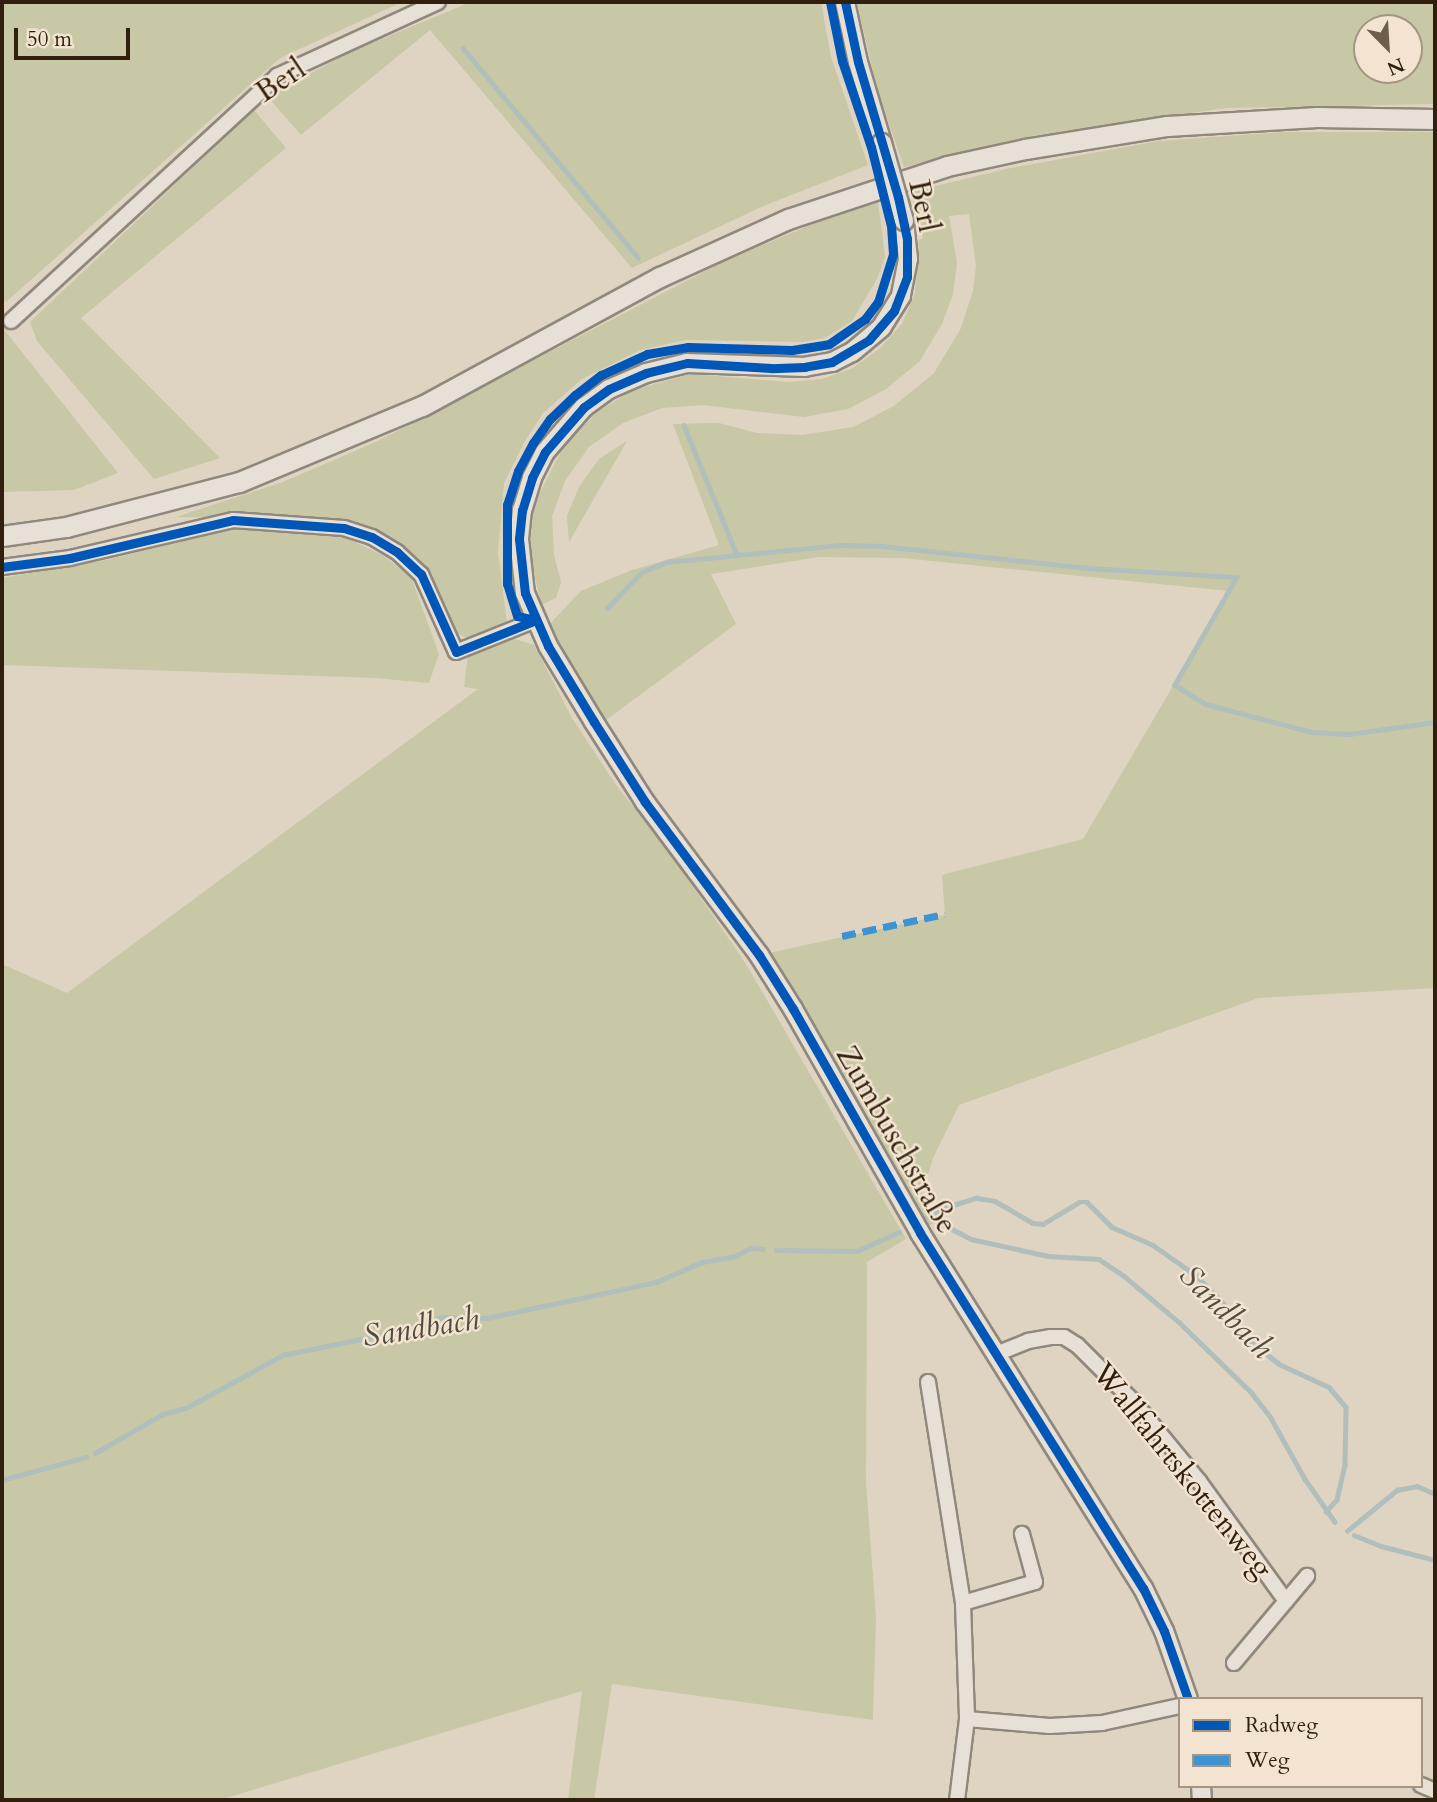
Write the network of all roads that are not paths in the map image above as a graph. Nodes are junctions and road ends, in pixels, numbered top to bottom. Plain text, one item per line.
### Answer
1 (438, 2) edge
2 (845, 2) edge
3 (1435, 119) edge
4 (11, 321) dead end
5 (2, 536) edge
6 (2, 568) edge
7 (536, 620) junction
8 (996, 1354) junction
9 (928, 1382) dead end
10 (1022, 1534) dead end
11 (1307, 1576) dead end
12 (1286, 1601) junction
13 (963, 1603) junction
14 (1234, 1662) dead end
15 (1187, 1697) edge
16 (1178, 1706) edge
17 (967, 1719) junction
18 (957, 1800) edge

1 - 4 street, Berl
2 - 7 street, Berl, bridge
3 - 5 main road
6 - 7 street
7 - 8 street, Zumbuschstraße
8 - 12 street, Wallfahrtskottenweg
8 - 15 street, Zumbuschstraße
9 - 13 street
10 - 13 street
11 - 12 street, Wallfahrtskottenweg
12 - 14 street, Wallfahrtskottenweg
13 - 17 street
16 - 17 street
17 - 18 street

